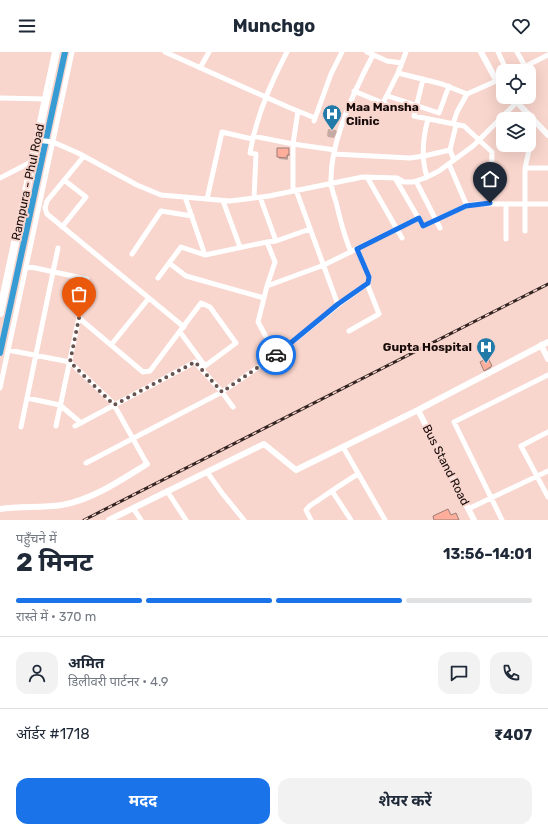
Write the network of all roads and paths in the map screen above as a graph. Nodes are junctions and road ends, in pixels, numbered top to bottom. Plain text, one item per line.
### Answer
1 (56, 52) edge
2 (72, 52) edge
3 (165, 52) edge
4 (209, 52) edge
5 (287, 52) edge
6 (342, 52) edge
7 (367, 52) edge
8 (406, 52) edge
9 (481, 52) edge
10 (498, 52) edge
11 (517, 52) edge
12 (373, 55) junction
13 (548, 55) edge
14 (402, 63) junction
15 (504, 64) edge
16 (523, 64) edge
17 (528, 64) edge
18 (200, 68) junction
19 (398, 73) junction
20 (496, 73) edge
21 (423, 79) junction
22 (496, 81) edge
23 (449, 86) junction
24 (354, 91) junction
25 (467, 94) junction
26 (388, 96) junction
27 (266, 97) junction
28 (0, 98) edge
29 (46, 99) junction
30 (383, 103) junction
31 (520, 104) edge
32 (390, 106) dead end
33 (417, 106) junction
34 (298, 111) junction
35 (428, 119) junction
36 (496, 124) edge
37 (454, 125) junction
38 (548, 135) edge
39 (253, 138) junction
40 (479, 140) junction
41 (41, 141) junction
42 (52, 142) junction
43 (293, 144) junction
44 (450, 150) junction
45 (335, 152) junction
46 (529, 152) edge
47 (84, 156) junction
48 (424, 156) junction
49 (454, 160) junction
50 (33, 161) junction
51 (449, 164) junction
52 (525, 168) junction
53 (548, 168) edge
54 (367, 177) junction
55 (427, 177) junction
56 (0, 178) edge
57 (395, 178) junction
58 (64, 180) junction
59 (416, 181) junction
60 (331, 183) junction
61 (294, 191) junction
62 (185, 197) junction
63 (260, 197) junction
64 (254, 198) junction
65 (207, 199) junction
66 (223, 201) junction
67 (491, 203) junction
68 (506, 204) junction
69 (525, 204) junction
70 (548, 204) edge
71 (467, 206) junction
72 (192, 216) junction
73 (419, 218) junction
74 (435, 219) junction
75 (62, 227) junction
76 (440, 228) dead end
77 (310, 229) junction
78 (397, 229) junction
79 (525, 231) dead end
80 (402, 238) dead end
81 (506, 239) dead end
82 (276, 241) junction
83 (267, 242) junction
84 (58, 248) dead end
85 (240, 248) junction
86 (357, 249) junction
87 (351, 252) junction
88 (132, 254) dead end
89 (205, 255) junction
90 (169, 263) junction
91 (324, 265) junction
92 (26, 266) junction
93 (53, 271) junction
94 (158, 278) dead end
95 (368, 283) junction
96 (268, 286) junction
97 (149, 298) junction
98 (264, 298) junction
99 (338, 304) junction
100 (0, 313) edge
101 (79, 318) junction
102 (184, 327) junction
103 (349, 331) dead end
104 (180, 332) junction
105 (548, 339) edge
106 (548, 342) edge
107 (541, 344) junction
108 (111, 345) junction
109 (8, 350) junction
110 (276, 355) junction
111 (35, 356) junction
112 (548, 359) edge
113 (70, 362) junction
114 (548, 375) edge
115 (0, 388) edge
116 (222, 392) junction
117 (27, 398) junction
118 (60, 405) junction
119 (114, 405) junction
120 (233, 407) dead end
121 (418, 410) junction
122 (81, 423) junction
123 (56, 426) dead end
124 (75, 426) dead end
125 (21, 427) dead end
126 (548, 432) edge
127 (133, 438) junction
128 (343, 447) junction
129 (86, 463) dead end
130 (147, 464) joint
131 (548, 471) edge
132 (207, 472) junction
133 (358, 474) junction
134 (537, 477) junction
135 (167, 491) junction
136 (332, 491) junction
137 (548, 497) edge
138 (492, 499) junction
139 (133, 508) junction
140 (0, 509) edge
141 (468, 509) junction
142 (109, 520) edge
143 (141, 520) edge
144 (186, 520) edge
145 (244, 520) edge
146 (311, 520) edge
147 (351, 520) edge
148 (385, 520) edge
149 (474, 520) edge
150 (502, 520) edge

1 - 29 highway, Rampura - Phul Road
2 - 42 street
3 - 18 street
4 - 18 street
5 - 27 street
6 - 34 street
7 - 12 street
8 - 14 street
9 - 20 street
10 - 15 street
11 - 16 street
12 - 14 street
12 - 24 street
13 - 17 street
14 - 19 street
18 - 27 street
19 - 21 street
19 - 26 street
21 - 23 street
21 - 33 street
22 - 25 street
23 - 25 street
23 - 33 street
24 - 30 street
24 - 45 street
25 - 37 street
26 - 30 street
26 - 33 street
27 - 34 street
27 - 39 street
28 - 29 street
29 - 41 highway, Rampura - Phul Road
30 - 32 street
31 - 38 street
33 - 35 street
34 - 43 street
35 - 37 street
35 - 48 street
36 - 40 street
37 - 40 street
37 - 44 street
39 - 43 street
39 - 64 street
39 - 65 street
40 - 49 street
40 - 67 street
41 - 42 street
41 - 50 highway, Rampura - Phul Road
42 - 47 street
42 - 92 street
43 - 45 street
43 - 61 street
44 - 48 street
44 - 49 street
45 - 48 street
45 - 60 street
46 - 52 street
47 - 58 street
47 - 62 street
48 - 55 street
49 - 51 street
50 - 56 street
50 - 100 highway, Rampura - Phul Road
51 - 55 street
51 - 71 street
52 - 53 street
52 - 69 street
54 - 57 street
54 - 60 street
54 - 78 street
55 - 59 street
57 - 59 street
57 - 73 street
58 - 75 street
58 - 75 street
59 - 74 street
60 - 61 street
60 - 87 street
61 - 63 street
61 - 77 street
62 - 65 street
62 - 72 street
63 - 64 street
63 - 82 street
64 - 66 street
65 - 66 street
66 - 85 street
67 - 68 street
67 - 71 street
68 - 69 street
68 - 81 street
69 - 70 street
69 - 79 street
71 - 74 street
72 - 88 street
72 - 89 street
73 - 74 street
73 - 78 street
74 - 76 street
75 - 97 street
77 - 82 street
77 - 91 street
78 - 80 street
78 - 86 street
82 - 83 street
83 - 85 street
83 - 96 street
84 - 93 street
85 - 89 street
86 - 87 street
86 - 95 street
87 - 91 street
89 - 90 street
90 - 94 street
90 - 98 street
91 - 96 street
91 - 99 street
92 - 93 street
92 - 109 street
93 - 101 street
93 - 111 street
95 - 99 street
95 - 103 street
96 - 98 street
97 - 102 street
97 - 108 street
98 - 110 street
99 - 110 street
101 - 108 street
101 - 113 street
102 - 104 street
102 - 104 street
104 - 108 street
105 - 107 street
106 - 107 street
107 - 112 street
107 - 121 street
109 - 111 street
109 - 115 street
110 - 116 street
111 - 113 street
111 - 117 street
113 - 118 street
113 - 119 street
114 - 138 street
116 - 119 street
116 - 120 street
116 - 127 street
117 - 118 street
117 - 125 street
118 - 122 street
118 - 123 street
119 - 122 street
119 - 127 street
121 - 128 street
121 - 141 street, Bus Stand Road
122 - 124 street
126 - 134 street
127 - 129 street
127 - 130 street
128 - 132 street
128 - 133 street
130 - 140 street
131 - 134 street
132 - 135 street
132 - 145 street
133 - 136 street
133 - 148 street
134 - 137 street
134 - 138 street
135 - 139 street
135 - 144 street
136 - 146 street
136 - 147 street
138 - 141 street
138 - 150 street
139 - 142 street
139 - 143 street
141 - 149 street, Bus Stand Road

